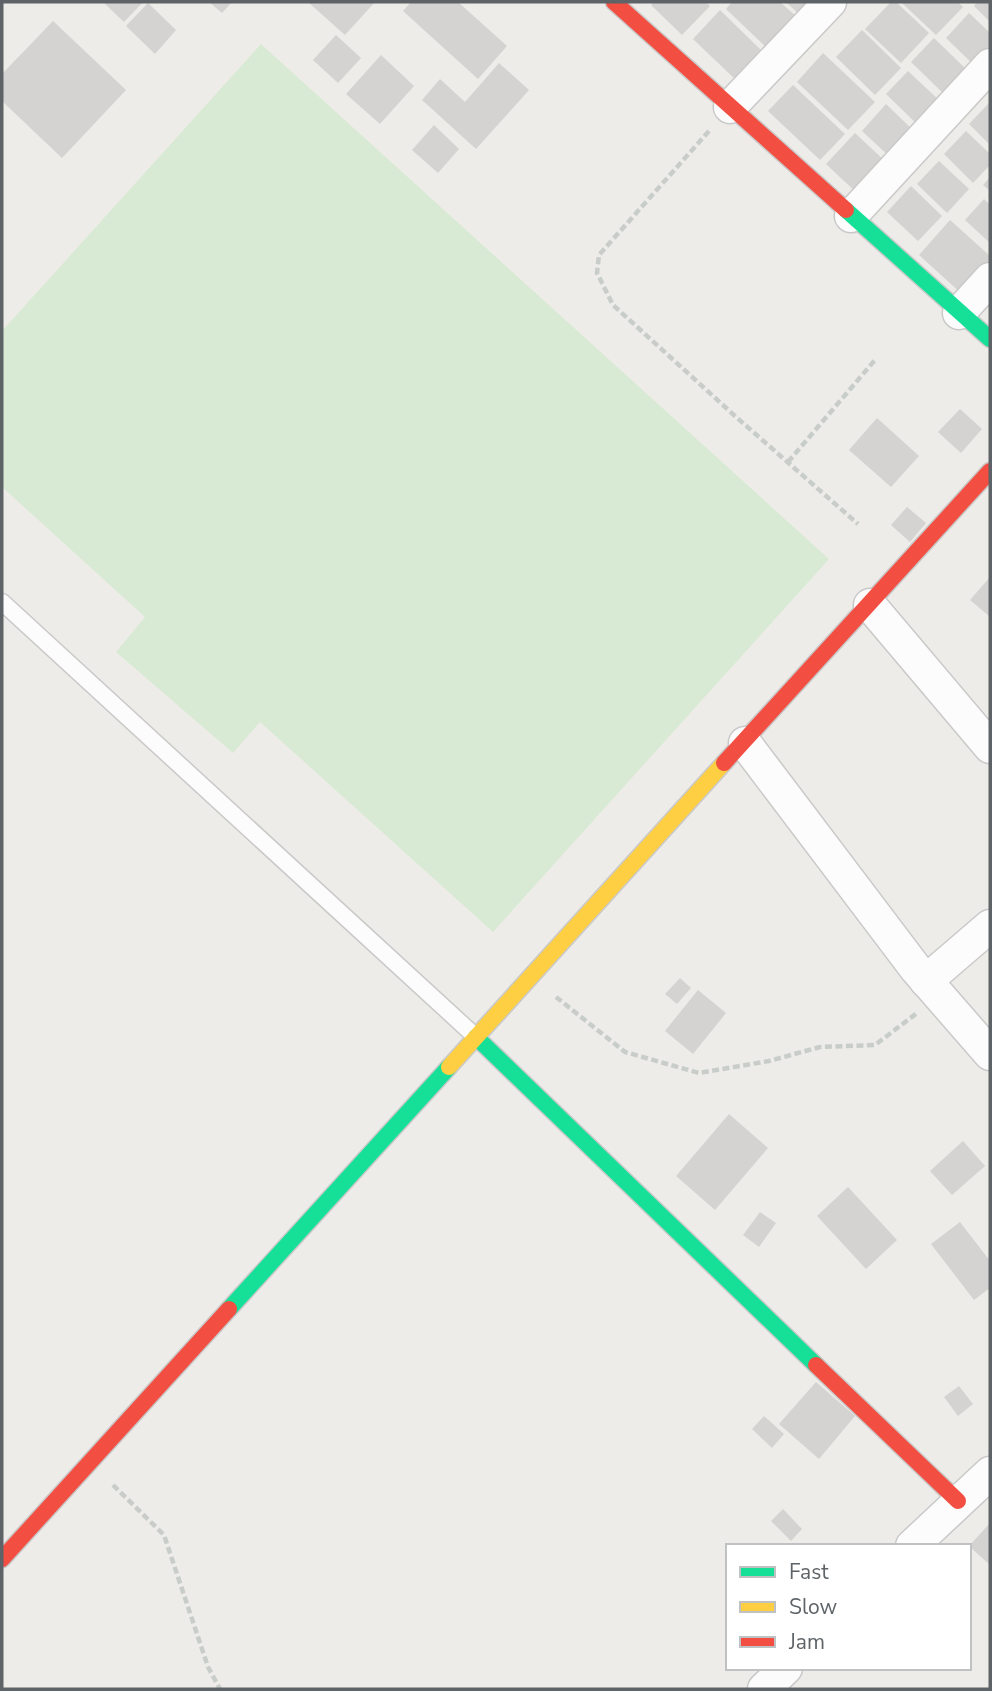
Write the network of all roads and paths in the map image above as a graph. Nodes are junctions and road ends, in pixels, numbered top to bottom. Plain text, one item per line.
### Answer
1 (614, 2) edge
2 (830, 2) edge
3 (990, 65) edge
4 (730, 107) junction
5 (852, 216) junction
6 (990, 279) edge
7 (959, 313) junction
8 (990, 339) edge
9 (876, 360) dead end
10 (788, 462) junction
11 (990, 471) edge
12 (858, 524) dead end
13 (2, 601) edge
14 (870, 606) junction
15 (744, 743) junction
16 (990, 747) edge
17 (990, 926) edge
18 (531, 976) junction
19 (933, 988) junction
20 (475, 1037) junction
21 (990, 1054) edge
22 (90, 1463) junction
23 (990, 1473) edge
24 (958, 1501) junction
25 (914, 1544) edge
26 (2, 1559) edge
27 (784, 1670) edge
28 (220, 1689) edge
29 (764, 1689) edge

1 - 4 street
2 - 4 street
3 - 5 street
4 - 5 street
4 - 10 path
5 - 7 street
6 - 7 street
7 - 8 street
9 - 10 path
10 - 12 path
11 - 14 street
13 - 20 lane
14 - 15 street
14 - 16 street
15 - 18 street
15 - 19 street
17 - 19 street
18 - 19 path
18 - 20 street
19 - 21 street
20 - 22 street
20 - 24 street
22 - 26 street
22 - 28 path
23 - 24 street
24 - 25 street
27 - 29 street

